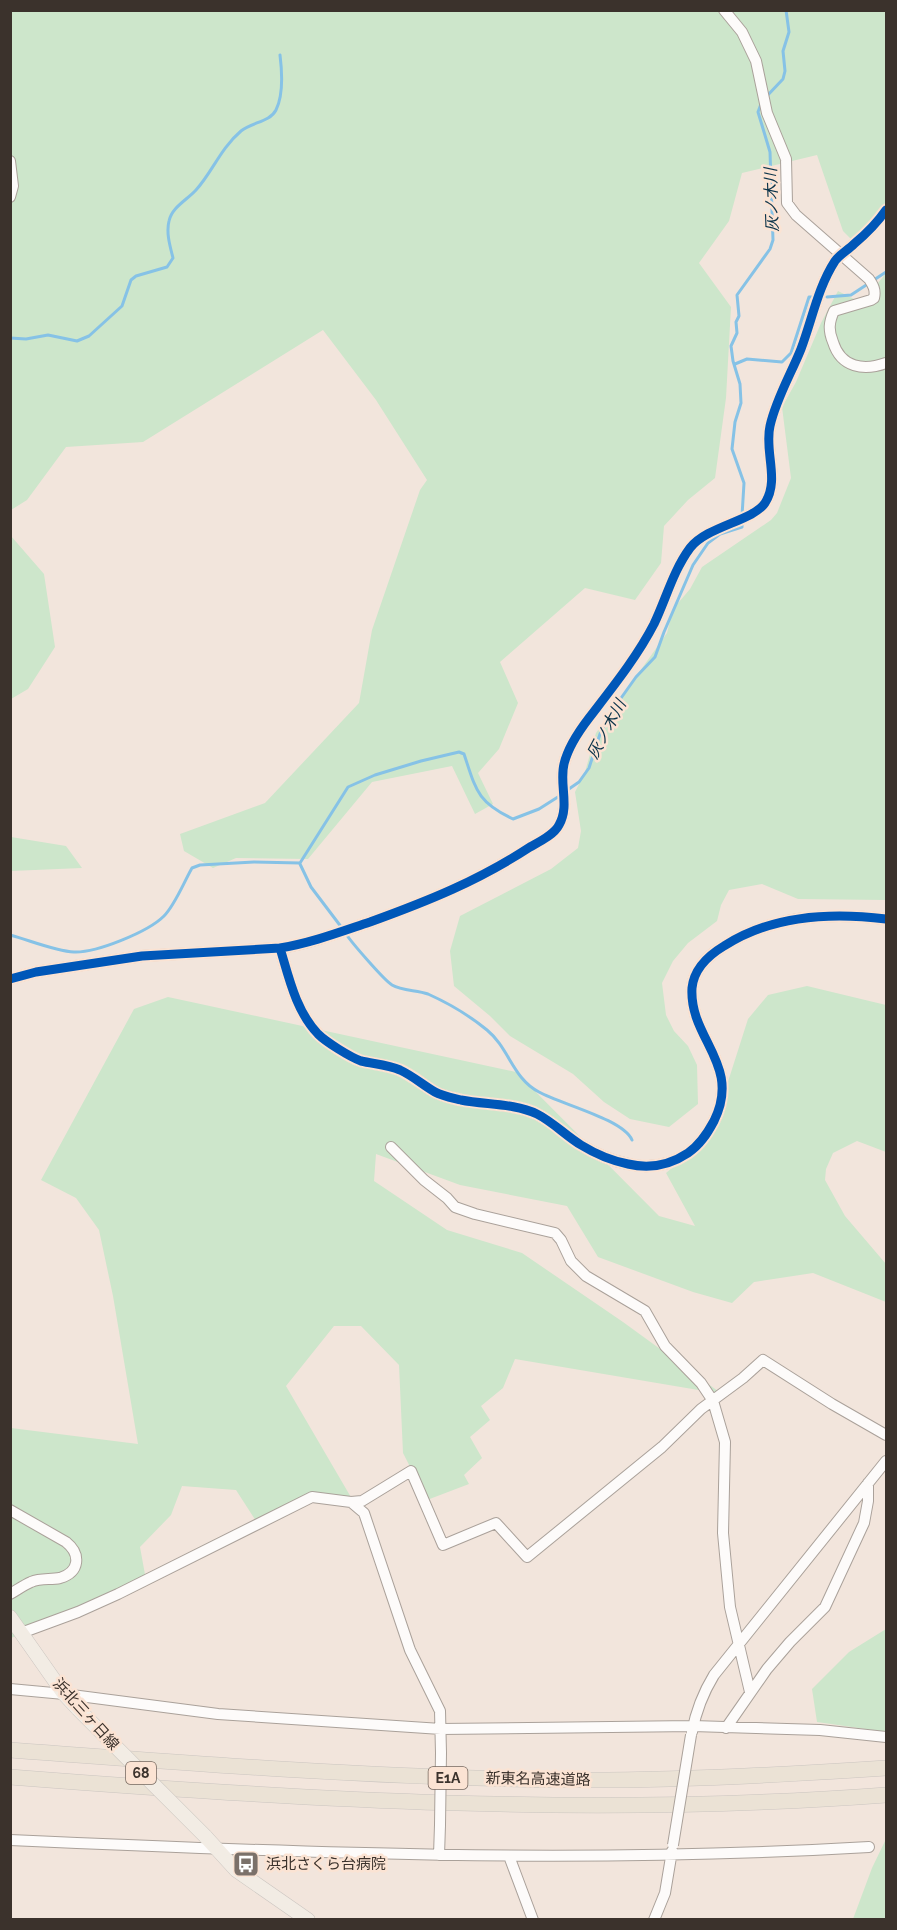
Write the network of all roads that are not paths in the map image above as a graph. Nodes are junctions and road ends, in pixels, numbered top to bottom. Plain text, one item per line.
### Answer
1 (724, 10) edge
2 (10, 161) edge
3 (10, 197) edge
4 (886, 210) edge
5 (841, 254) junction
6 (886, 363) edge
7 (886, 919) edge
8 (280, 948) junction
9 (10, 979) edge
10 (391, 1147) dead end
11 (713, 1401) junction
12 (886, 1435) edge
13 (886, 1461) edge
14 (868, 1483) junction
15 (351, 1502) junction
16 (10, 1510) edge
17 (10, 1594) edge
18 (10, 1617) edge
19 (21, 1633) junction
20 (739, 1642) junction
21 (10, 1689) edge
22 (750, 1692) junction
23 (64, 1694) junction
24 (726, 1728) junction
25 (441, 1729) junction
26 (692, 1731) junction
27 (886, 1737) edge
28 (10, 1750) edge
29 (886, 1768) edge
30 (10, 1779) edge
31 (886, 1795) edge
32 (10, 1840) edge
33 (869, 1847) dead end
34 (217, 1849) junction
35 (672, 1850) junction
36 (439, 1855) junction
37 (509, 1856) junction
38 (308, 1920) edge
39 (533, 1920) edge
40 (654, 1920) edge

1 - 5 street
2 - 3 street
4 - 5 street
5 - 6 street
5 - 8 street
7 - 8 street
8 - 9 street
10 - 11 street
11 - 12 street
11 - 15 street
11 - 20 street
13 - 14 street
14 - 20 street
14 - 22 street
15 - 19 street
15 - 25 street
16 - 17 street
18 - 19 main road, 浜北三ヶ日線 / 68
19 - 23 main road, 浜北三ヶ日線 / 68
20 - 22 street
20 - 26 street
21 - 23 street
22 - 24 street
23 - 25 street
23 - 34 main road, 浜北三ヶ日線 / 68, bridge
24 - 26 street
24 - 27 street
25 - 26 street
25 - 36 street, bridge
26 - 35 street, bridge
28 - 29 highway, 新東名高速道路 / E1A
30 - 31 highway, 新東名高速道路 / E1A
32 - 34 street
33 - 35 street
34 - 36 street
34 - 38 main road, 浜北三ヶ日線 / 68
35 - 37 street
35 - 40 street
36 - 37 street
37 - 39 street

